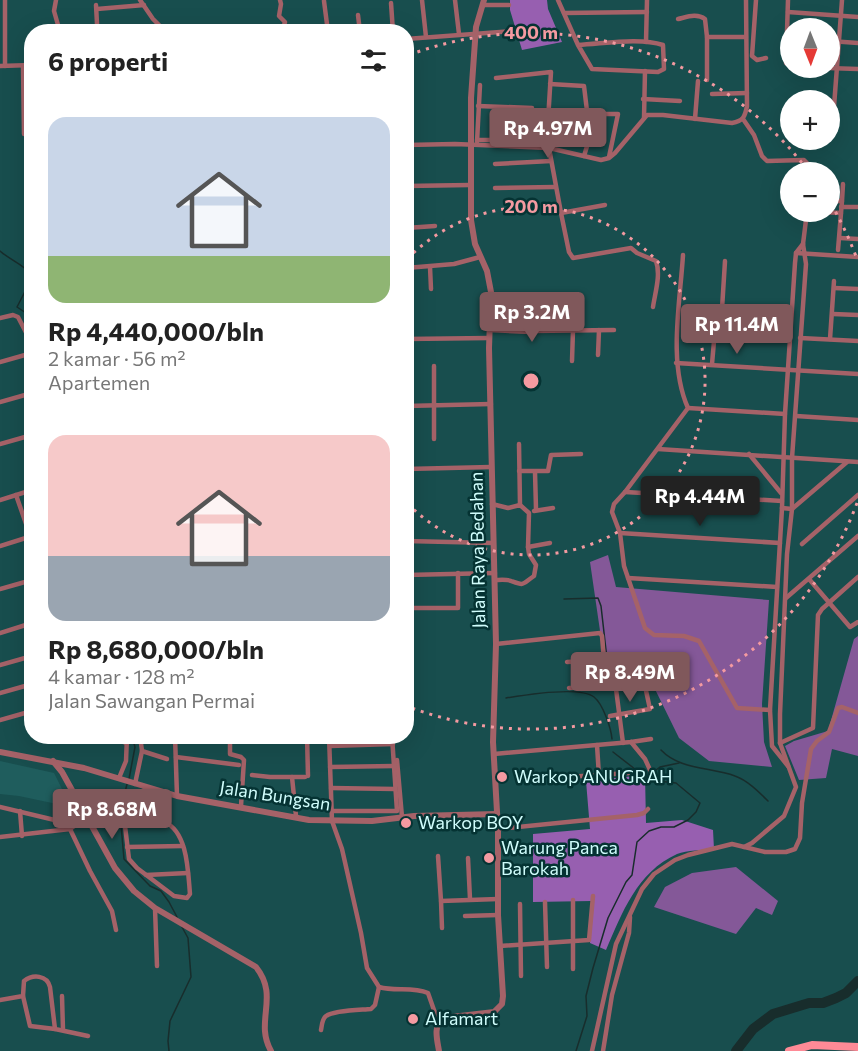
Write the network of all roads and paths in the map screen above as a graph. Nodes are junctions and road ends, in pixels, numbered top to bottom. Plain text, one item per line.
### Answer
1 (5, 0) edge
2 (56, 0) edge
3 (280, 0) edge
4 (422, 0) edge
5 (455, 0) edge
6 (558, 0) edge
7 (647, 0) edge
8 (746, 0) edge
9 (756, 0) edge
10 (788, 0) edge
11 (842, 0) edge
12 (324, 1) edge
13 (142, 3) edge
14 (391, 3) dead end
15 (484, 3) edge
16 (509, 5) dead end
17 (647, 12) junction
18 (788, 12) junction
19 (564, 13) junction
20 (358, 15) dead end
21 (841, 16) junction
22 (858, 17) edge
23 (788, 18) edge
24 (678, 19) dead end
25 (58, 24) edge
26 (97, 24) dead end
27 (157, 24) edge
28 (284, 24) edge
29 (327, 24) edge
30 (359, 24) edge
31 (392, 24) edge
32 (840, 28) edge
33 (512, 31) dead end
34 (476, 33) junction
35 (459, 34) junction
36 (426, 37) junction
37 (707, 37) junction
38 (746, 37) junction
39 (414, 38) edge
40 (840, 41) edge
41 (646, 42) junction
42 (858, 43) edge
43 (578, 45) junction
44 (749, 56) junction
45 (766, 58) dead end
46 (3, 66) edge
47 (23, 66) joint
48 (840, 68) edge
49 (858, 69) edge
50 (645, 71) junction
51 (496, 78) dead end
52 (707, 80) dead end
53 (698, 81) dead end
54 (550, 84) junction
55 (480, 85) dead end
56 (747, 93) junction
57 (712, 94) dead end
58 (643, 99) junction
59 (680, 101) dead end
60 (478, 106) junction
61 (532, 108) dead end
62 (549, 113) junction
63 (644, 118) junction
64 (695, 119) junction
65 (743, 119) junction
66 (24, 134) dead end
67 (474, 143) junction
68 (414, 145) edge
69 (549, 148) junction
70 (584, 156) junction
71 (609, 158) junction
72 (551, 161) junction
73 (806, 162) edge
74 (495, 164) dead end
75 (843, 184) dead end
76 (470, 185) junction
77 (414, 186) edge
78 (555, 187) junction
79 (495, 189) dead end
80 (842, 204) junction
81 (605, 205) dead end
82 (858, 207) edge
83 (561, 213) junction
84 (842, 213) joint
85 (806, 222) edge
86 (435, 226) dead end
87 (414, 227) edge
88 (840, 238) junction
89 (858, 239) edge
90 (803, 244) junction
91 (838, 249) dead end
92 (796, 253) junction
93 (806, 254) junction
94 (682, 255) dead end
95 (480, 257) junction
96 (858, 257) edge
97 (725, 261) dead end
98 (430, 267) junction
99 (414, 268) edge
100 (834, 281) dead end
101 (834, 288) junction
102 (431, 289) dead end
103 (858, 289) edge
104 (653, 307) dead end
105 (532, 308) dead end
106 (833, 314) junction
107 (858, 315) edge
108 (0, 318) edge
109 (721, 324) junction
110 (790, 328) junction
111 (24, 329) edge
112 (490, 330) junction
113 (573, 330) junction
114 (598, 330) junction
115 (614, 330) dead end
116 (532, 332) junction
117 (489, 338) junction
118 (800, 338) junction
119 (414, 339) edge
120 (830, 339) junction
121 (858, 341) edge
122 (598, 355) dead end
123 (24, 356) edge
124 (572, 361) dead end
125 (0, 362) edge
126 (676, 363) junction
127 (712, 364) junction
128 (434, 366) dead end
129 (788, 370) junction
130 (798, 370) junction
131 (858, 374) edge
132 (24, 395) edge
133 (0, 402) edge
134 (491, 404) junction
135 (434, 405) junction
136 (414, 406) edge
137 (688, 408) junction
138 (785, 414) junction
139 (796, 416) junction
140 (858, 420) edge
141 (24, 437) edge
142 (434, 439) dead end
143 (0, 444) edge
144 (519, 444) dead end
145 (658, 449) junction
146 (581, 454) dead end
147 (748, 454) junction
148 (783, 458) junction
149 (792, 458) junction
150 (847, 462) junction
151 (858, 462) edge
152 (491, 467) junction
153 (414, 469) edge
154 (519, 471) junction
155 (535, 472) junction
156 (24, 492) edge
157 (625, 492) junction
158 (782, 494) junction
159 (16, 495) junction
160 (858, 495) edge
161 (0, 500) edge
162 (782, 501) junction
163 (492, 504) junction
164 (520, 505) junction
165 (553, 508) dead end
166 (782, 508) junction
167 (536, 509) junction
168 (792, 509) junction
169 (529, 513) junction
170 (24, 518) edge
171 (620, 533) junction
172 (858, 536) edge
173 (24, 540) edge
174 (414, 541) edge
175 (852, 542) junction
176 (493, 543) junction
177 (550, 543) dead end
178 (780, 543) junction
179 (802, 544) dead end
180 (0, 546) edge
181 (528, 547) junction
182 (858, 548) edge
183 (458, 573) junction
184 (414, 575) edge
185 (495, 577) junction
186 (858, 577) edge
187 (628, 578) junction
188 (809, 579) junction
189 (24, 582) edge
190 (777, 587) junction
191 (0, 589) edge
192 (777, 598) junction
193 (785, 598) junction
194 (828, 602) junction
195 (414, 608) edge
196 (858, 622) edge
197 (24, 626) edge
198 (0, 633) edge
199 (496, 644) junction
200 (24, 658) edge
201 (604, 660) junction
202 (567, 662) dead end
203 (0, 665) edge
204 (606, 685) junction
205 (24, 686) edge
206 (645, 686) dead end
207 (569, 688) dead end
208 (0, 693) edge
209 (770, 710) junction
210 (858, 712) edge
211 (24, 713) edge
212 (610, 716) dead end
213 (620, 716) junction
214 (0, 720) edge
215 (651, 739) dead end
216 (631, 742) junction
217 (623, 743) junction
218 (780, 743) junction
219 (127, 744) edge
220 (141, 744) edge
221 (175, 744) edge
222 (230, 744) edge
223 (307, 744) edge
224 (393, 744) joint
225 (394, 744) edge
226 (597, 745) junction
227 (330, 746) joint
228 (772, 746) junction
229 (142, 751) junction
230 (0, 752) edge
231 (494, 754) junction
232 (176, 757) junction
233 (167, 759) dead end
234 (53, 761) junction
235 (239, 765) dead end
236 (394, 766) junction
237 (330, 767) junction
238 (790, 768) junction
239 (651, 772) dead end
240 (629, 773) dead end
241 (252, 775) dead end
242 (599, 776) junction
243 (292, 777) junction
244 (567, 777) dead end
245 (121, 779) junction
246 (134, 784) junction
247 (145, 787) junction
248 (795, 787) junction
249 (331, 788) junction
250 (395, 789) junction
251 (177, 796) junction
252 (802, 804) junction
253 (241, 806) junction
254 (0, 807) edge
255 (648, 809) dead end
256 (20, 811) junction
257 (332, 811) junction
258 (497, 814) junction
259 (296, 816) junction
260 (88, 817) junction
261 (402, 817) junction
262 (140, 820) junction
263 (332, 821) junction
264 (70, 829) junction
265 (498, 829) junction
266 (22, 836) junction
267 (0, 837) edge
268 (183, 846) junction
269 (128, 847) junction
270 (744, 847) junction
271 (438, 856) dead end
272 (468, 858) dead end
273 (188, 873) junction
274 (145, 875) junction
275 (593, 896) dead end
276 (470, 899) junction
277 (498, 899) junction
278 (573, 900) dead end
279 (441, 901) junction
280 (544, 902) dead end
281 (520, 904) dead end
282 (155, 908) junction
283 (630, 914) junction
284 (498, 915) junction
285 (465, 916) dead end
286 (442, 928) dead end
287 (116, 930) dead end
288 (573, 941) junction
289 (547, 942) junction
290 (520, 945) junction
291 (500, 946) junction
292 (157, 966) dead end
293 (547, 968) dead end
294 (573, 969) dead end
295 (521, 976) dead end
296 (379, 987) junction
297 (23, 996) junction
298 (63, 996) dead end
299 (0, 1000) edge
300 (440, 1020) junction
301 (56, 1029) junction
302 (63, 1030) junction
303 (321, 1030) dead end
304 (88, 1036) dead end
305 (858, 1047) edge
306 (271, 1051) edge
307 (439, 1051) edge
308 (592, 1051) edge
309 (603, 1051) edge
310 (789, 1051) edge

1 - 46 street
2 - 25 street
3 - 28 street
4 - 36 street
5 - 35 street
6 - 19 street
7 - 17 street
8 - 38 street
9 - 44 street
10 - 18 street
11 - 21 street
12 - 29 street
13 - 26 street
13 - 27 street
14 - 31 street
15 - 16 street
15 - 34 street, Jalan Raya Bedahan
17 - 19 street
17 - 41 street
18 - 21 street
18 - 23 street
19 - 43 street
20 - 30 street
21 - 22 street
21 - 32 street
24 - 37 street
33 - 34 street
34 - 35 street
34 - 67 street, Jalan Raya Bedahan
35 - 36 street
36 - 39 street
37 - 38 street
37 - 52 street
38 - 44 street
40 - 42 street
41 - 43 street
41 - 50 street
43 - 50 street
44 - 45 street
44 - 56 street
46 - 47 street
47 - 66 street
48 - 49 street
50 - 58 street
51 - 54 street
53 - 64 street
54 - 62 street
54 - 62 street
55 - 60 street
56 - 57 street
56 - 65 street
58 - 59 street
58 - 63 street
60 - 61 street
60 - 67 street
62 - 67 street
63 - 64 street
63 - 71 street
64 - 65 street
65 - 73 street
67 - 68 street
67 - 69 street
67 - 76 street, Jalan Raya Bedahan
69 - 70 street
69 - 72 street
70 - 71 street
70 - 71 street
72 - 74 street
72 - 78 street
75 - 80 street
76 - 77 street
76 - 95 street, Jalan Raya Bedahan
78 - 79 street
78 - 83 street
80 - 82 street
80 - 84 street
81 - 83 street
83 - 104 street
84 - 88 street
85 - 90 street
86 - 87 street
88 - 89 street
88 - 91 street
90 - 92 street
90 - 93 street
92 - 93 street
92 - 110 street
93 - 96 street
93 - 118 street
94 - 126 street
95 - 98 street
95 - 112 street, Jalan Raya Bedahan
97 - 109 street
98 - 99 street
98 - 102 street
100 - 101 street
101 - 103 street
101 - 106 street
105 - 116 street
106 - 107 street
106 - 120 street
108 - 111 street
109 - 110 street
109 - 127 street
110 - 129 street
112 - 116 street
112 - 117 street, Jalan Raya Bedahan
113 - 114 street
113 - 116 street
113 - 124 street
114 - 115 street
114 - 122 street
117 - 119 street
117 - 134 street, Jalan Raya Bedahan
118 - 120 street
118 - 130 street
120 - 121 street
123 - 125 street
126 - 127 street
126 - 137 street
127 - 129 street
128 - 135 street
129 - 130 street
129 - 138 street
130 - 131 street
130 - 139 street
132 - 133 street
134 - 135 street
134 - 152 street, Jalan Raya Bedahan
135 - 136 street
135 - 142 street
137 - 138 street
137 - 145 street
138 - 148 street
139 - 140 street
139 - 149 street
141 - 143 street
144 - 154 street
145 - 147 street
145 - 157 street
146 - 155 street
147 - 148 street
147 - 158 street
148 - 149 street
148 - 158 street
149 - 150 street
149 - 168 street
150 - 151 street
150 - 168 street
152 - 153 street
152 - 163 street, Jalan Raya Bedahan
154 - 155 street
154 - 164 street
155 - 167 street
156 - 159 street
157 - 162 street
157 - 171 street
158 - 162 street
159 - 161 street
159 - 170 street
160 - 179 street
162 - 166 street
163 - 164 street
163 - 176 street, Jalan Raya Bedahan
164 - 169 street
165 - 167 street
166 - 168 street
166 - 178 street
167 - 169 street
168 - 193 street
169 - 181 street
171 - 178 street
171 - 187 street
172 - 175 street
173 - 180 street
174 - 176 street
175 - 182 street
175 - 188 street
176 - 185 street, Jalan Raya Bedahan
177 - 181 street
178 - 190 street
181 - 185 street
183 - 184 street
183 - 185 street
183 - 195 street
185 - 199 street, Jalan Raya Bedahan
186 - 194 street
187 - 190 street
187 - 209 street
188 - 193 street
188 - 194 street
189 - 191 street
190 - 192 street
192 - 193 street
192 - 209 street
193 - 218 street
194 - 196 street
194 - 218 street
197 - 198 street
199 - 201 street
199 - 231 street, Jalan Raya Bedahan
200 - 203 street
201 - 202 street
201 - 204 street
204 - 207 street
204 - 213 street
205 - 208 street
206 - 213 street
209 - 228 street
210 - 252 street
211 - 214 street
212 - 213 street
213 - 217 street
215 - 216 street
216 - 217 street
216 - 239 street
217 - 226 street
218 - 228 street
218 - 238 street
219 - 245 street
220 - 229 street
221 - 232 street
222 - 253 street
223 - 243 street
224 - 227 street
224 - 236 street
225 - 261 street
226 - 231 street
226 - 242 street
227 - 237 street
228 - 238 street
229 - 233 street
229 - 246 street
230 - 234 street, Jalan Bungsan
231 - 258 street, Jalan Raya Bedahan
232 - 235 street
232 - 251 street
234 - 245 street, Jalan Bungsan
234 - 260 street
236 - 237 street
236 - 250 street
237 - 249 street
238 - 248 street
240 - 242 street
241 - 243 street
242 - 244 street
243 - 259 street
245 - 246 street, Jalan Bungsan
246 - 247 street, Jalan Bungsan
247 - 251 street, Jalan Bungsan
247 - 262 street
248 - 252 street
248 - 270 street
249 - 250 street
249 - 257 street
250 - 257 street
251 - 253 street, Jalan Bungsan
252 - 270 street
253 - 259 street, Jalan Bungsan
254 - 256 street
255 - 265 street
256 - 264 street
256 - 266 street
257 - 263 street
258 - 261 street, Jalan Bungsan
258 - 265 street, Jalan Raya Bedahan
259 - 263 street, Jalan Bungsan
260 - 264 street
260 - 282 street
261 - 263 street, Jalan Bungsan
262 - 268 street
262 - 269 street
263 - 296 street
264 - 266 street
264 - 287 street
265 - 277 street, Jalan Raya Bedahan
266 - 267 street
268 - 269 street
268 - 273 street
269 - 274 street
270 - 283 street
271 - 279 street
272 - 276 street
273 - 274 street
273 - 274 street
275 - 288 street
276 - 277 street
276 - 279 street
277 - 284 street, Jalan Raya Bedahan
278 - 288 street
279 - 286 street
280 - 289 street
281 - 290 street
282 - 292 street
282 - 306 street
283 - 308 street
283 - 309 street
284 - 285 street
284 - 291 street, Jalan Raya Bedahan
288 - 289 street
288 - 294 street
289 - 290 street
289 - 293 street
290 - 291 street
290 - 295 street
291 - 300 street, Jalan Raya Bedahan
296 - 300 street
296 - 303 street
297 - 299 street
297 - 301 street
297 - 301 street
298 - 302 street
300 - 307 street
301 - 302 street
302 - 304 street
305 - 310 highway

